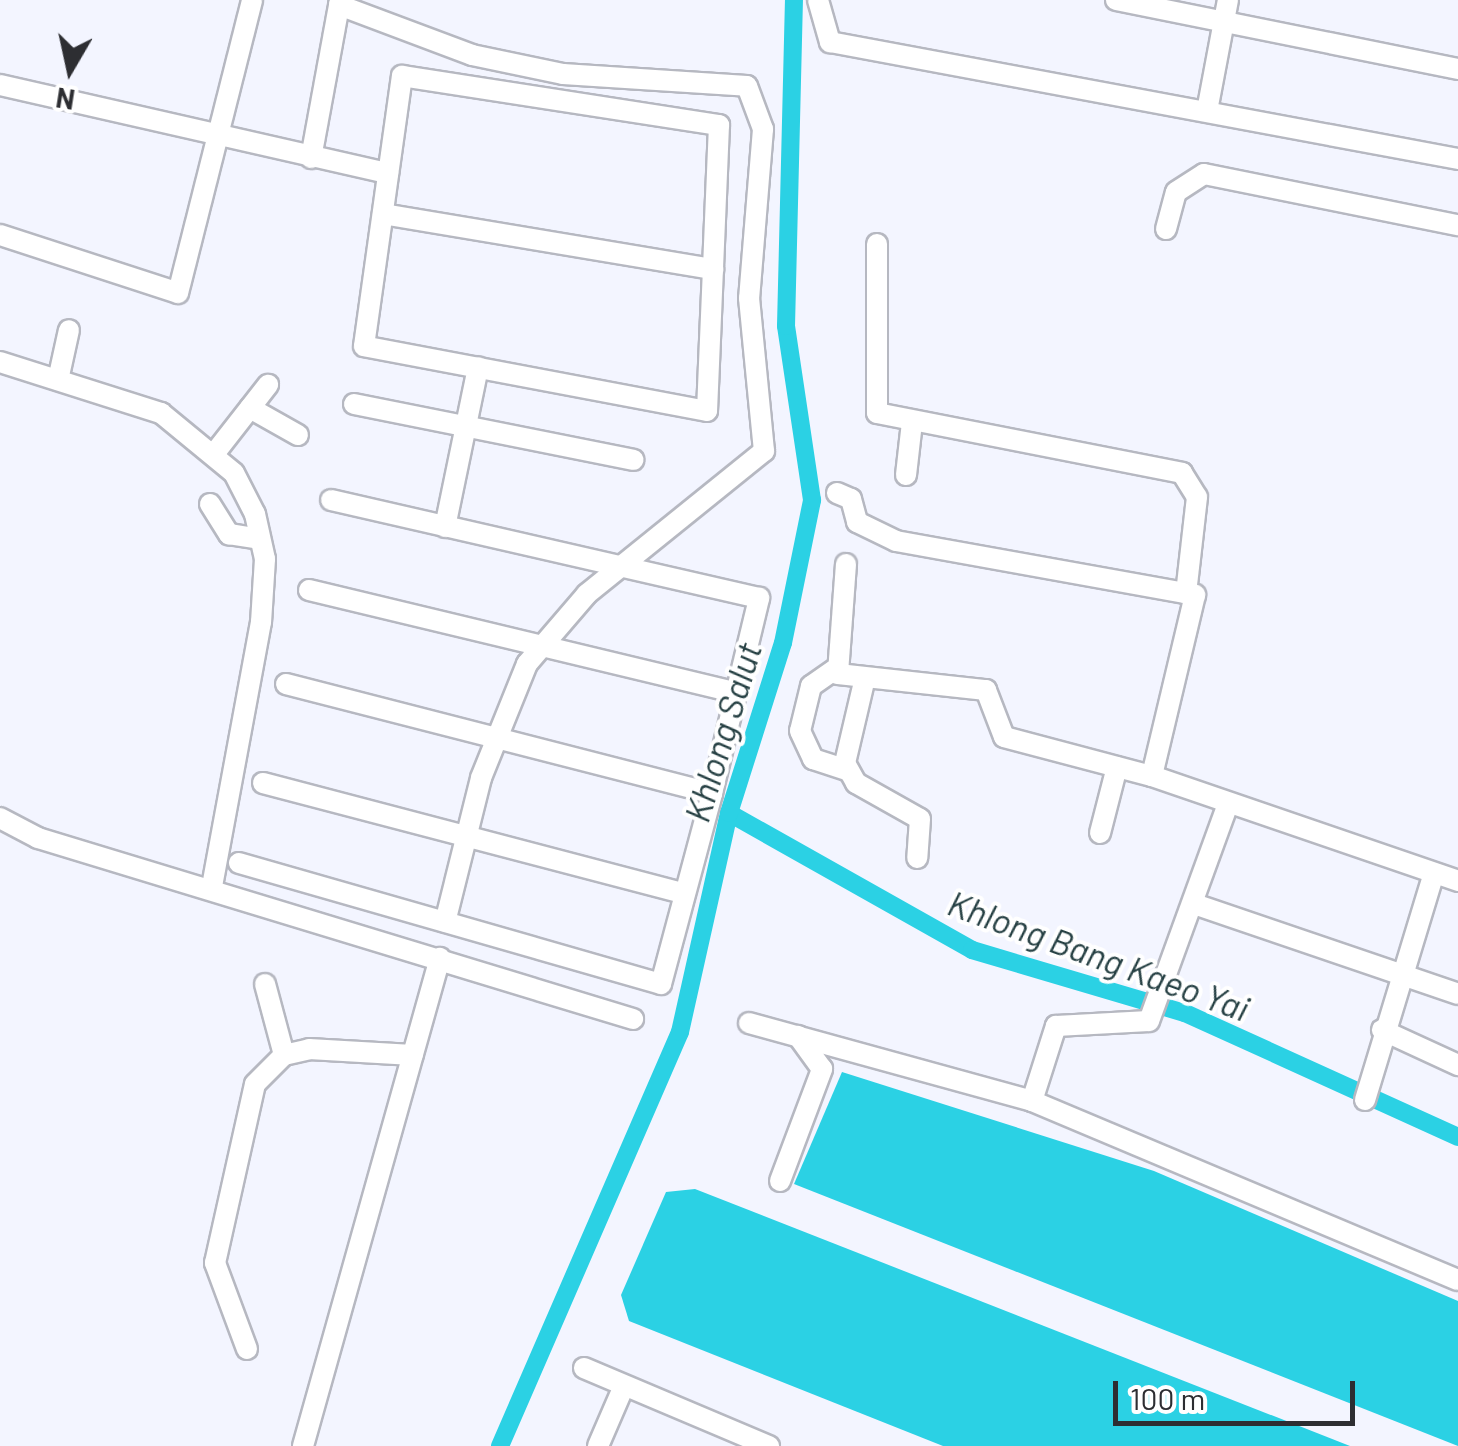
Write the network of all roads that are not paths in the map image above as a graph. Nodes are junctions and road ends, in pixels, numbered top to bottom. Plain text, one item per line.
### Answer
1 (252, 0) edge
2 (818, 0) edge
3 (1116, 0) edge
4 (339, 2) edge
5 (1226, 10) edge
6 (1458, 69) edge
7 (0, 85) edge
8 (1207, 111) junction
9 (216, 136) junction
10 (311, 158) junction
11 (1458, 158) edge
12 (388, 174) junction
13 (383, 214) junction
14 (1458, 225) edge
15 (1166, 229) dead end
16 (0, 234) edge
17 (877, 244) dead end
18 (713, 270) junction
19 (68, 330) dead end
20 (478, 367) junction
21 (3, 370) edge
22 (58, 380) junction
23 (268, 385) dead end
24 (354, 404) dead end
25 (250, 408) junction
26 (912, 422) junction
27 (466, 426) junction
28 (298, 435) dead end
29 (214, 454) junction
30 (632, 460) dead end
31 (906, 476) dead end
32 (837, 493) dead end
33 (331, 500) dead end
34 (210, 504) dead end
35 (446, 527) junction
36 (260, 539) junction
37 (846, 564) dead end
38 (620, 568) junction
39 (309, 590) dead end
40 (1186, 592) junction
41 (544, 644) junction
42 (834, 670) junction
43 (864, 682) junction
44 (286, 684) dead end
45 (737, 693) junction
46 (498, 738) junction
47 (847, 770) junction
48 (1135, 772) junction
49 (263, 783) dead end
50 (712, 792) junction
51 (1228, 804) junction
52 (0, 818) edge
53 (1100, 834) dead end
54 (467, 836) junction
55 (917, 858) dead end
56 (238, 863) dead end
57 (1434, 873) junction
58 (1458, 881) edge
59 (212, 886) junction
60 (682, 893) junction
61 (1197, 906) junction
62 (445, 922) junction
63 (440, 958) junction
64 (1402, 974) junction
65 (265, 984) dead end
66 (1458, 994) edge
67 (633, 1019) dead end
68 (749, 1023) dead end
69 (1382, 1030) junction
70 (798, 1036) junction
71 (284, 1055) junction
72 (413, 1056) junction
73 (1458, 1065) edge
74 (1365, 1099) dead end
75 (1032, 1101) junction
76 (780, 1182) dead end
77 (1458, 1280) edge
78 (248, 1349) dead end
79 (584, 1368) dead end
80 (624, 1386) junction
81 (303, 1446) edge
82 (598, 1446) edge
83 (769, 1446) edge

1 - 9 street
2 - 8 street
3 - 5 street
4 - 10 street
4 - 38 street
5 - 6 street
5 - 8 street
7 - 9 street
8 - 11 street
9 - 10 street
9 - 16 street
10 - 12 street
12 - 13 street
12 - 18 street
13 - 18 street
13 - 20 street
14 - 15 street
17 - 26 street
18 - 20 street
19 - 22 street
20 - 27 street
21 - 22 street
22 - 29 street
23 - 25 street
24 - 27 street
25 - 28 street
25 - 29 street
26 - 31 street
26 - 40 street
27 - 30 street
27 - 35 street
29 - 36 street
32 - 40 street
33 - 35 street
34 - 36 street
35 - 38 street
36 - 59 street
37 - 42 street
38 - 41 street
38 - 45 street
39 - 41 street
40 - 48 street
41 - 45 street
41 - 46 street
42 - 43 street
42 - 47 street
43 - 47 street
43 - 48 street
44 - 46 street
45 - 50 street
46 - 50 street
46 - 54 street
47 - 55 street
48 - 51 street
48 - 53 street
49 - 54 street
50 - 60 street
51 - 57 street
51 - 61 street
52 - 59 street
54 - 60 street
54 - 62 street
56 - 62 street
57 - 58 street
57 - 64 street
59 - 63 street
60 - 62 street
61 - 64 street
61 - 75 street
63 - 67 street
63 - 72 street
64 - 66 street
64 - 69 street
65 - 71 street
68 - 70 street
69 - 73 street
69 - 74 street
70 - 75 street
70 - 76 street
71 - 72 street
71 - 78 street
72 - 81 street
75 - 77 street
79 - 80 street
80 - 82 street
80 - 83 street

